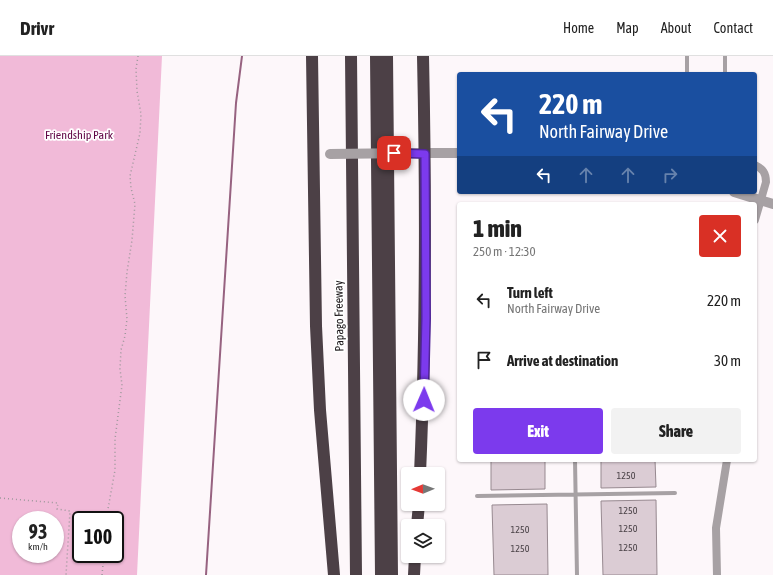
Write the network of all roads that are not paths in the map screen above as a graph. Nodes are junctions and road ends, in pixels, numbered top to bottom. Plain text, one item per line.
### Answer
1 (312, 56) edge
2 (351, 56) edge
3 (376, 56) edge
4 (387, 56) edge
5 (423, 56) edge
6 (687, 56) edge
7 (725, 56) edge
8 (687, 72) edge
9 (725, 72) edge
10 (457, 153) edge
11 (313, 154) junction
12 (425, 154) junction
13 (757, 166) edge
14 (740, 194) edge
15 (761, 201) junction
16 (773, 204) edge
17 (757, 214) edge
18 (574, 462) edge
19 (727, 462) edge
20 (420, 467) edge
21 (675, 493) dead end
22 (575, 495) junction
23 (477, 496) dead end
24 (415, 563) edge
25 (334, 575) edge
26 (356, 575) edge
27 (381, 575) edge
28 (392, 575) edge
29 (414, 575) edge
30 (577, 575) edge
31 (717, 575) edge

1 - 11 highway
2 - 26 highway, Papago Freeway
3 - 27 highway
4 - 28 highway
5 - 12 highway
6 - 8 lane
7 - 9 lane
10 - 12 street
11 - 12 street, bridge
11 - 25 highway
12 - 20 highway
13 - 15 street
14 - 15 street
15 - 16 street
15 - 17 street
18 - 22 lane
19 - 31 street
21 - 22 lane
22 - 23 lane
22 - 30 lane
24 - 29 highway

